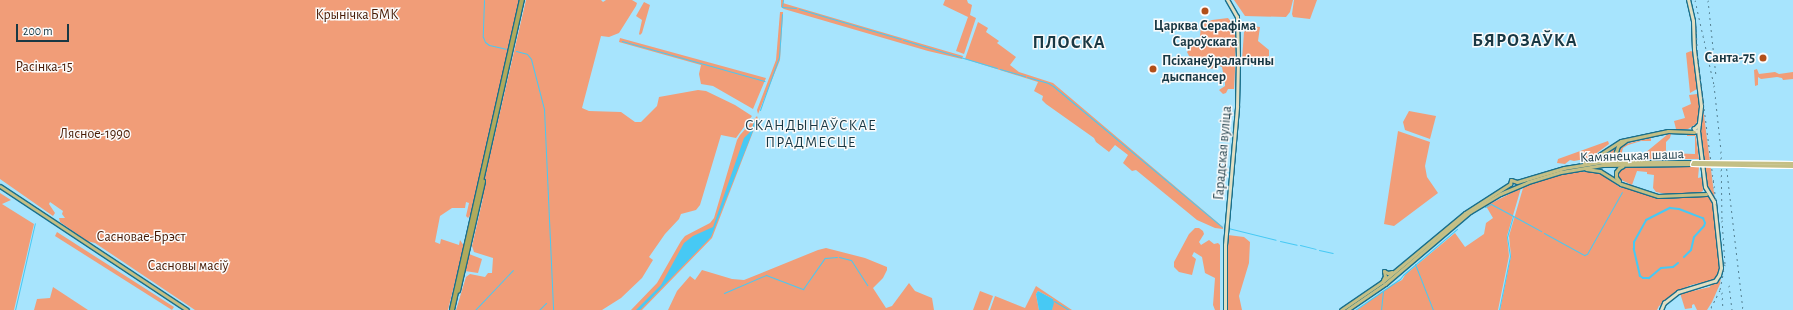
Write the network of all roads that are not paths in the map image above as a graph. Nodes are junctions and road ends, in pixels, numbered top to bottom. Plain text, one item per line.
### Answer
1 (523, 0) edge
2 (1226, 0) edge
3 (1688, 0) edge
4 (1696, 130) junction
5 (1627, 140) junction
6 (1642, 163) junction
7 (1793, 165) edge
8 (1567, 167) junction
9 (1574, 169) junction
10 (1532, 177) junction
11 (1623, 185) junction
12 (0, 186) edge
13 (1705, 192) junction
14 (1489, 198) junction
15 (1412, 259) junction
16 (1408, 260) junction
17 (1384, 277) junction
18 (1382, 282) junction
19 (1371, 290) junction
20 (1365, 298) junction
21 (187, 310) edge
22 (453, 310) edge
23 (1225, 310) edge
24 (1343, 310) edge
25 (1661, 310) edge

1 - 22 highway
2 - 23 main road, Гарадская вуліца
3 - 4 main road
4 - 5 main road
4 - 13 main road
5 - 6 main road
5 - 8 main road
6 - 7 main road, Камянецкая шаша, bridge
6 - 8 main road, Камянецкая шаша
6 - 9 main road, Камянецкая шаша
6 - 11 main road
8 - 10 main road, Камянецкая шаша
9 - 11 main road
9 - 15 main road, Камянецкая шаша
10 - 14 main road
10 - 14 main road, Камянецкая шаша
11 - 13 main road
12 - 21 main road
13 - 25 main road
14 - 15 main road, Камянецкая шаша
15 - 16 main road, Камянецкая шаша
15 - 20 main road, Камянецкая шаша
16 - 17 main road
16 - 18 main road, Камянецкая шаша
17 - 18 main road
17 - 19 main road
18 - 19 main road, Камянецкая шаша
18 - 20 main road
19 - 24 main road, Камянецкая шаша
20 - 24 main road, Камянецкая шаша

